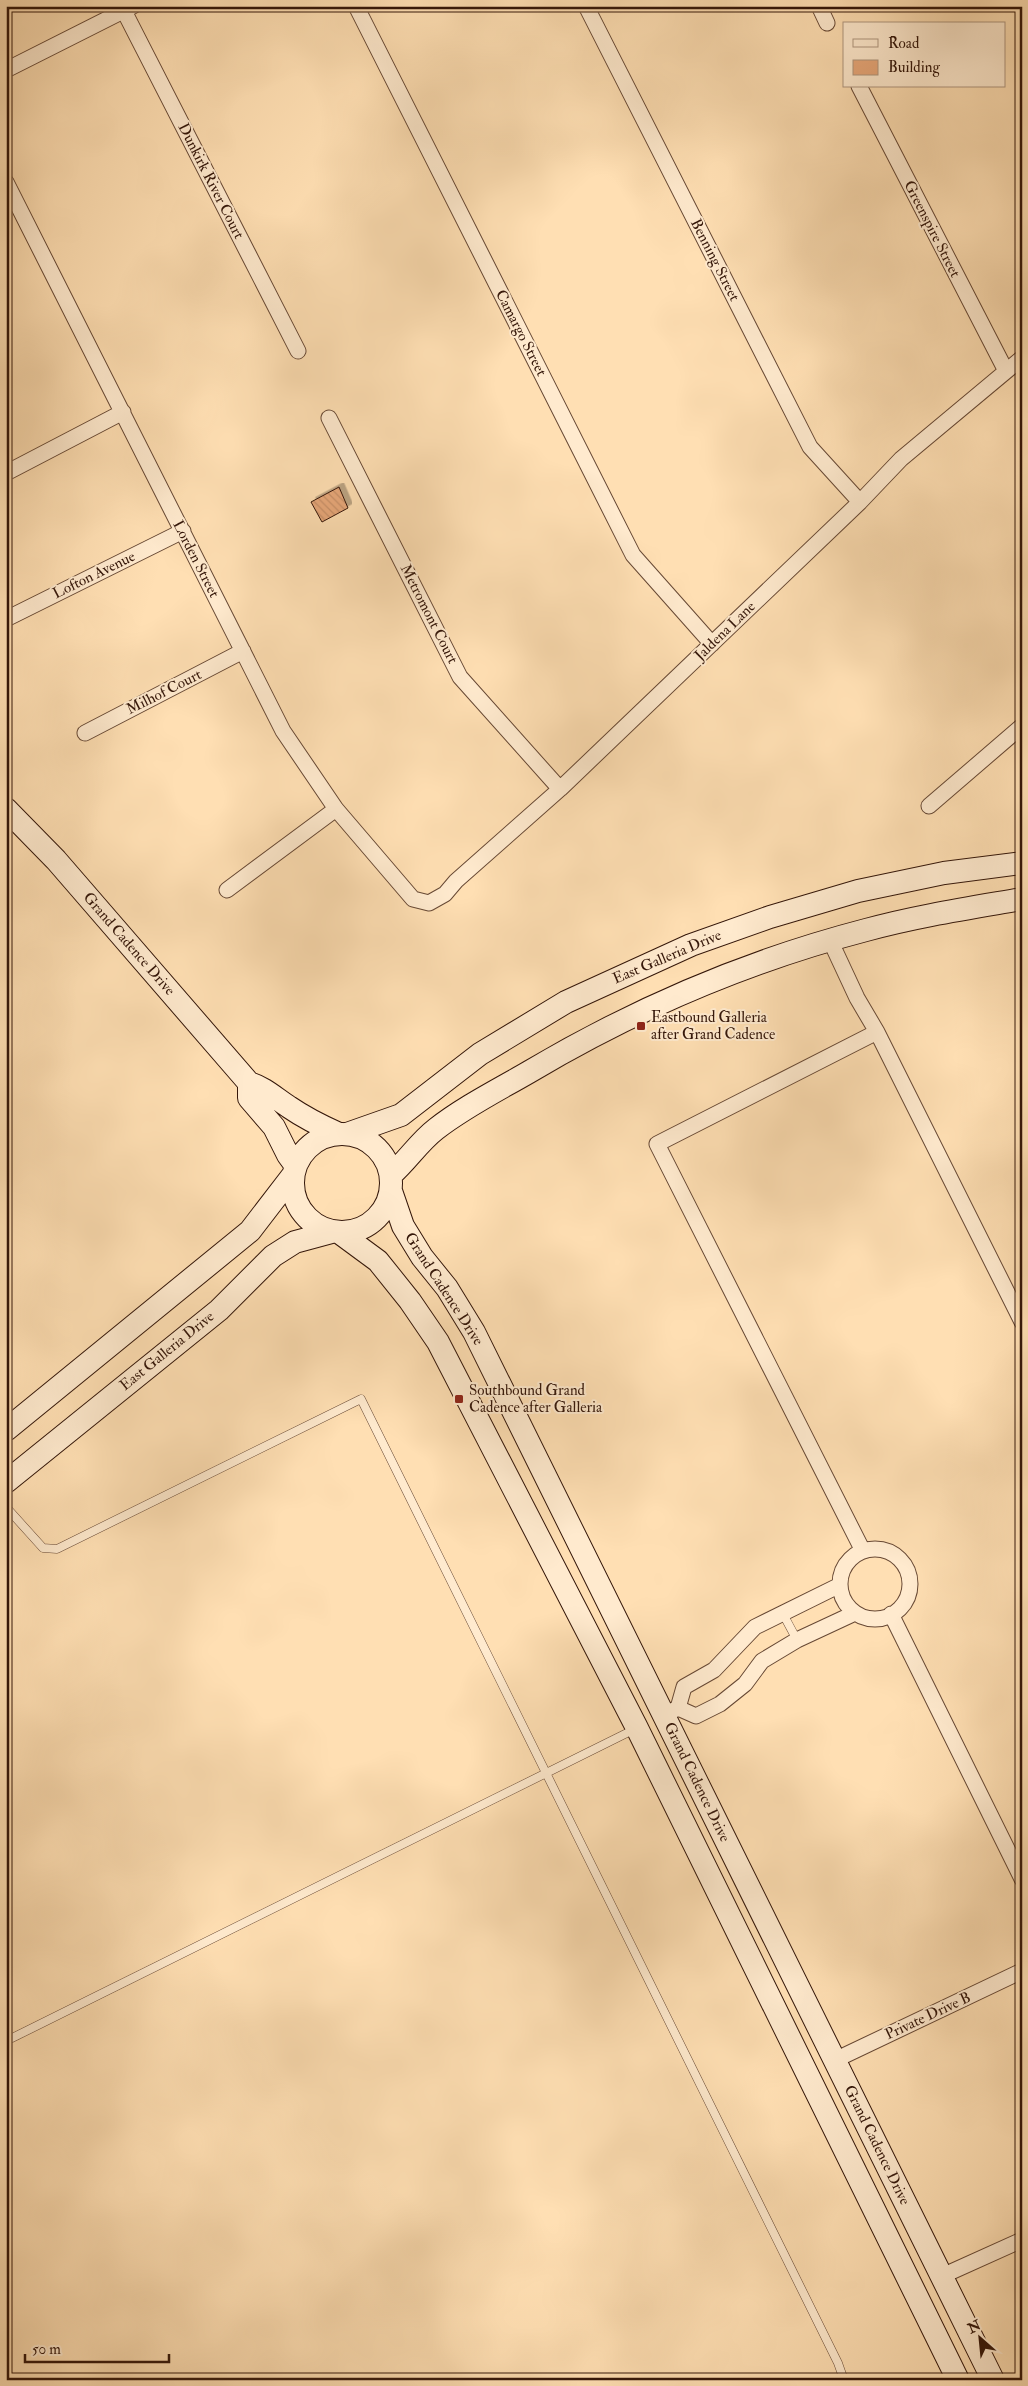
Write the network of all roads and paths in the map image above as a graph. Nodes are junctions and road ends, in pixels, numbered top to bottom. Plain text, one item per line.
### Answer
1 (356, 6) edge
2 (586, 6) edge
3 (818, 6) edge
4 (128, 9) edge
5 (827, 23) dead end
6 (6, 70) edge
7 (860, 88) edge
8 (6, 182) edge
9 (298, 351) dead end
10 (1022, 358) edge
11 (1006, 371) junction
12 (123, 412) junction
13 (329, 418) dead end
14 (6, 473) edge
15 (860, 502) junction
16 (182, 531) junction
17 (6, 619) edge
18 (712, 644) junction
19 (243, 651) junction
20 (1022, 726) edge
21 (85, 733) dead end
22 (1022, 742) edge
23 (1000, 745) junction
24 (560, 789) junction
25 (929, 806) dead end
26 (6, 808) edge
27 (336, 809) junction
28 (1022, 863) edge
29 (227, 890) dead end
30 (1022, 900) edge
31 (429, 903) joint
32 (830, 940) junction
33 (876, 1032) junction
34 (249, 1083) junction
35 (343, 1134) junction
36 (295, 1171) junction
37 (391, 1183) junction
38 (336, 1232) junction
39 (1022, 1322) edge
40 (6, 1430) edge
41 (6, 1482) edge
42 (6, 1507) edge
43 (863, 1552) junction
44 (840, 1585) junction
45 (782, 1612) junction
46 (855, 1613) junction
47 (891, 1614) junction
48 (797, 1640) junction
49 (671, 1711) junction
50 (637, 1728) junction
51 (546, 1773) junction
52 (1022, 1880) edge
53 (1022, 1972) edge
54 (6, 2041) edge
55 (835, 2060) junction
56 (1022, 2240) edge
57 (942, 2276) junction
58 (844, 2380) edge
59 (958, 2380) edge
60 (993, 2380) edge

1 - 18 street, Camargo Street
2 - 15 street, Benning Street
3 - 5 street
4 - 6 street
4 - 9 street, Dunkirk River Court
7 - 11 street, Greenspire Street
8 - 12 street, Lorden Street
10 - 11 street, Jaldena Lane
11 - 15 street, Jaldena Lane
12 - 14 street
12 - 16 street, Lorden Street
13 - 24 street, Metromont Court
15 - 18 street, Jaldena Lane
16 - 17 street, Lofton Avenue
16 - 19 street, Lorden Street
18 - 24 street, Jaldena Lane
19 - 21 street, Milhof Court
19 - 27 street, Lorden Street
20 - 23 street
22 - 23 street
23 - 25 street
24 - 31 street, Jaldena Lane
26 - 34 main road, Grand Cadence Drive
27 - 29 street
27 - 31 street, Lorden Street
28 - 35 main road, East Galleria Drive
30 - 32 main road
32 - 33 street
32 - 37 main road
33 - 39 street
33 - 43 street
34 - 35 main road, Grand Cadence Drive
34 - 36 main road, Grand Cadence Drive
35 - 36 main road
35 - 37 main road
36 - 38 main road
36 - 40 main road
37 - 38 main road
37 - 49 main road, Grand Cadence Drive
38 - 41 main road, East Galleria Drive
38 - 50 main road, Grand Cadence Drive
42 - 51 lane
43 - 44 street
43 - 47 street
44 - 45 street
44 - 46 street
45 - 48 lane
45 - 49 street
46 - 47 street
46 - 48 street
47 - 52 street
48 - 49 street
49 - 50 main road
49 - 55 main road, Grand Cadence Drive
50 - 51 lane
50 - 59 main road, Grand Cadence Drive
51 - 54 lane
51 - 58 lane
53 - 55 street, Private Drive B
55 - 57 main road, Grand Cadence Drive
56 - 57 street
57 - 60 main road, Grand Cadence Drive

